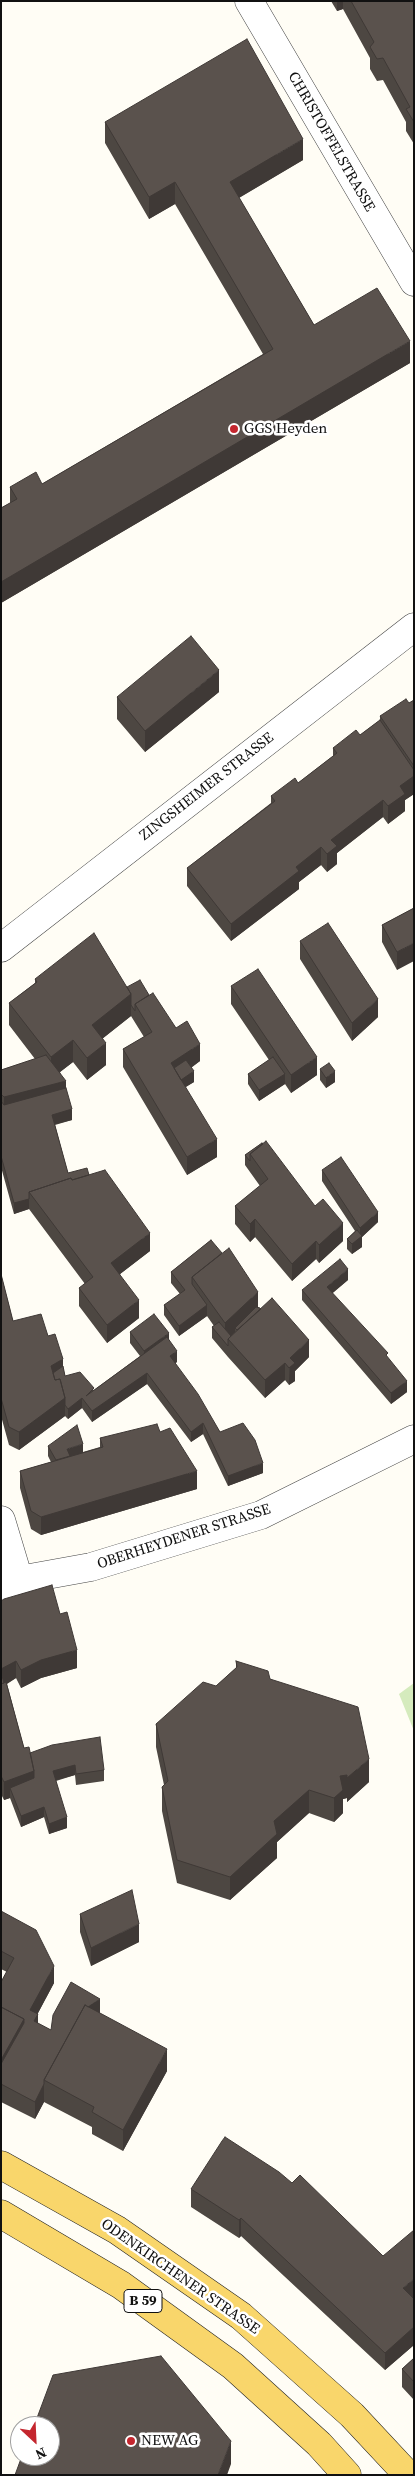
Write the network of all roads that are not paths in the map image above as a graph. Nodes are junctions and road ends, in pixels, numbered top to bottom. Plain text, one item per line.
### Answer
1 (249, 1) edge
2 (414, 282) edge
3 (414, 627) edge
4 (1, 948) edge
5 (414, 1440) edge
6 (1, 1520) edge
7 (10, 1584) edge
8 (1, 2165) edge
9 (1, 2214) edge
10 (346, 2475) edge
11 (408, 2475) edge

1 - 2 street, CHRISTOFFELSTRASSE
3 - 4 street, ZINGSHEIMER STRASSE
5 - 7 street, OBERHEYDENER STRASSE
6 - 7 street
8 - 11 main road, ODENKIRCHENER STRASSE
9 - 10 main road, B 59

